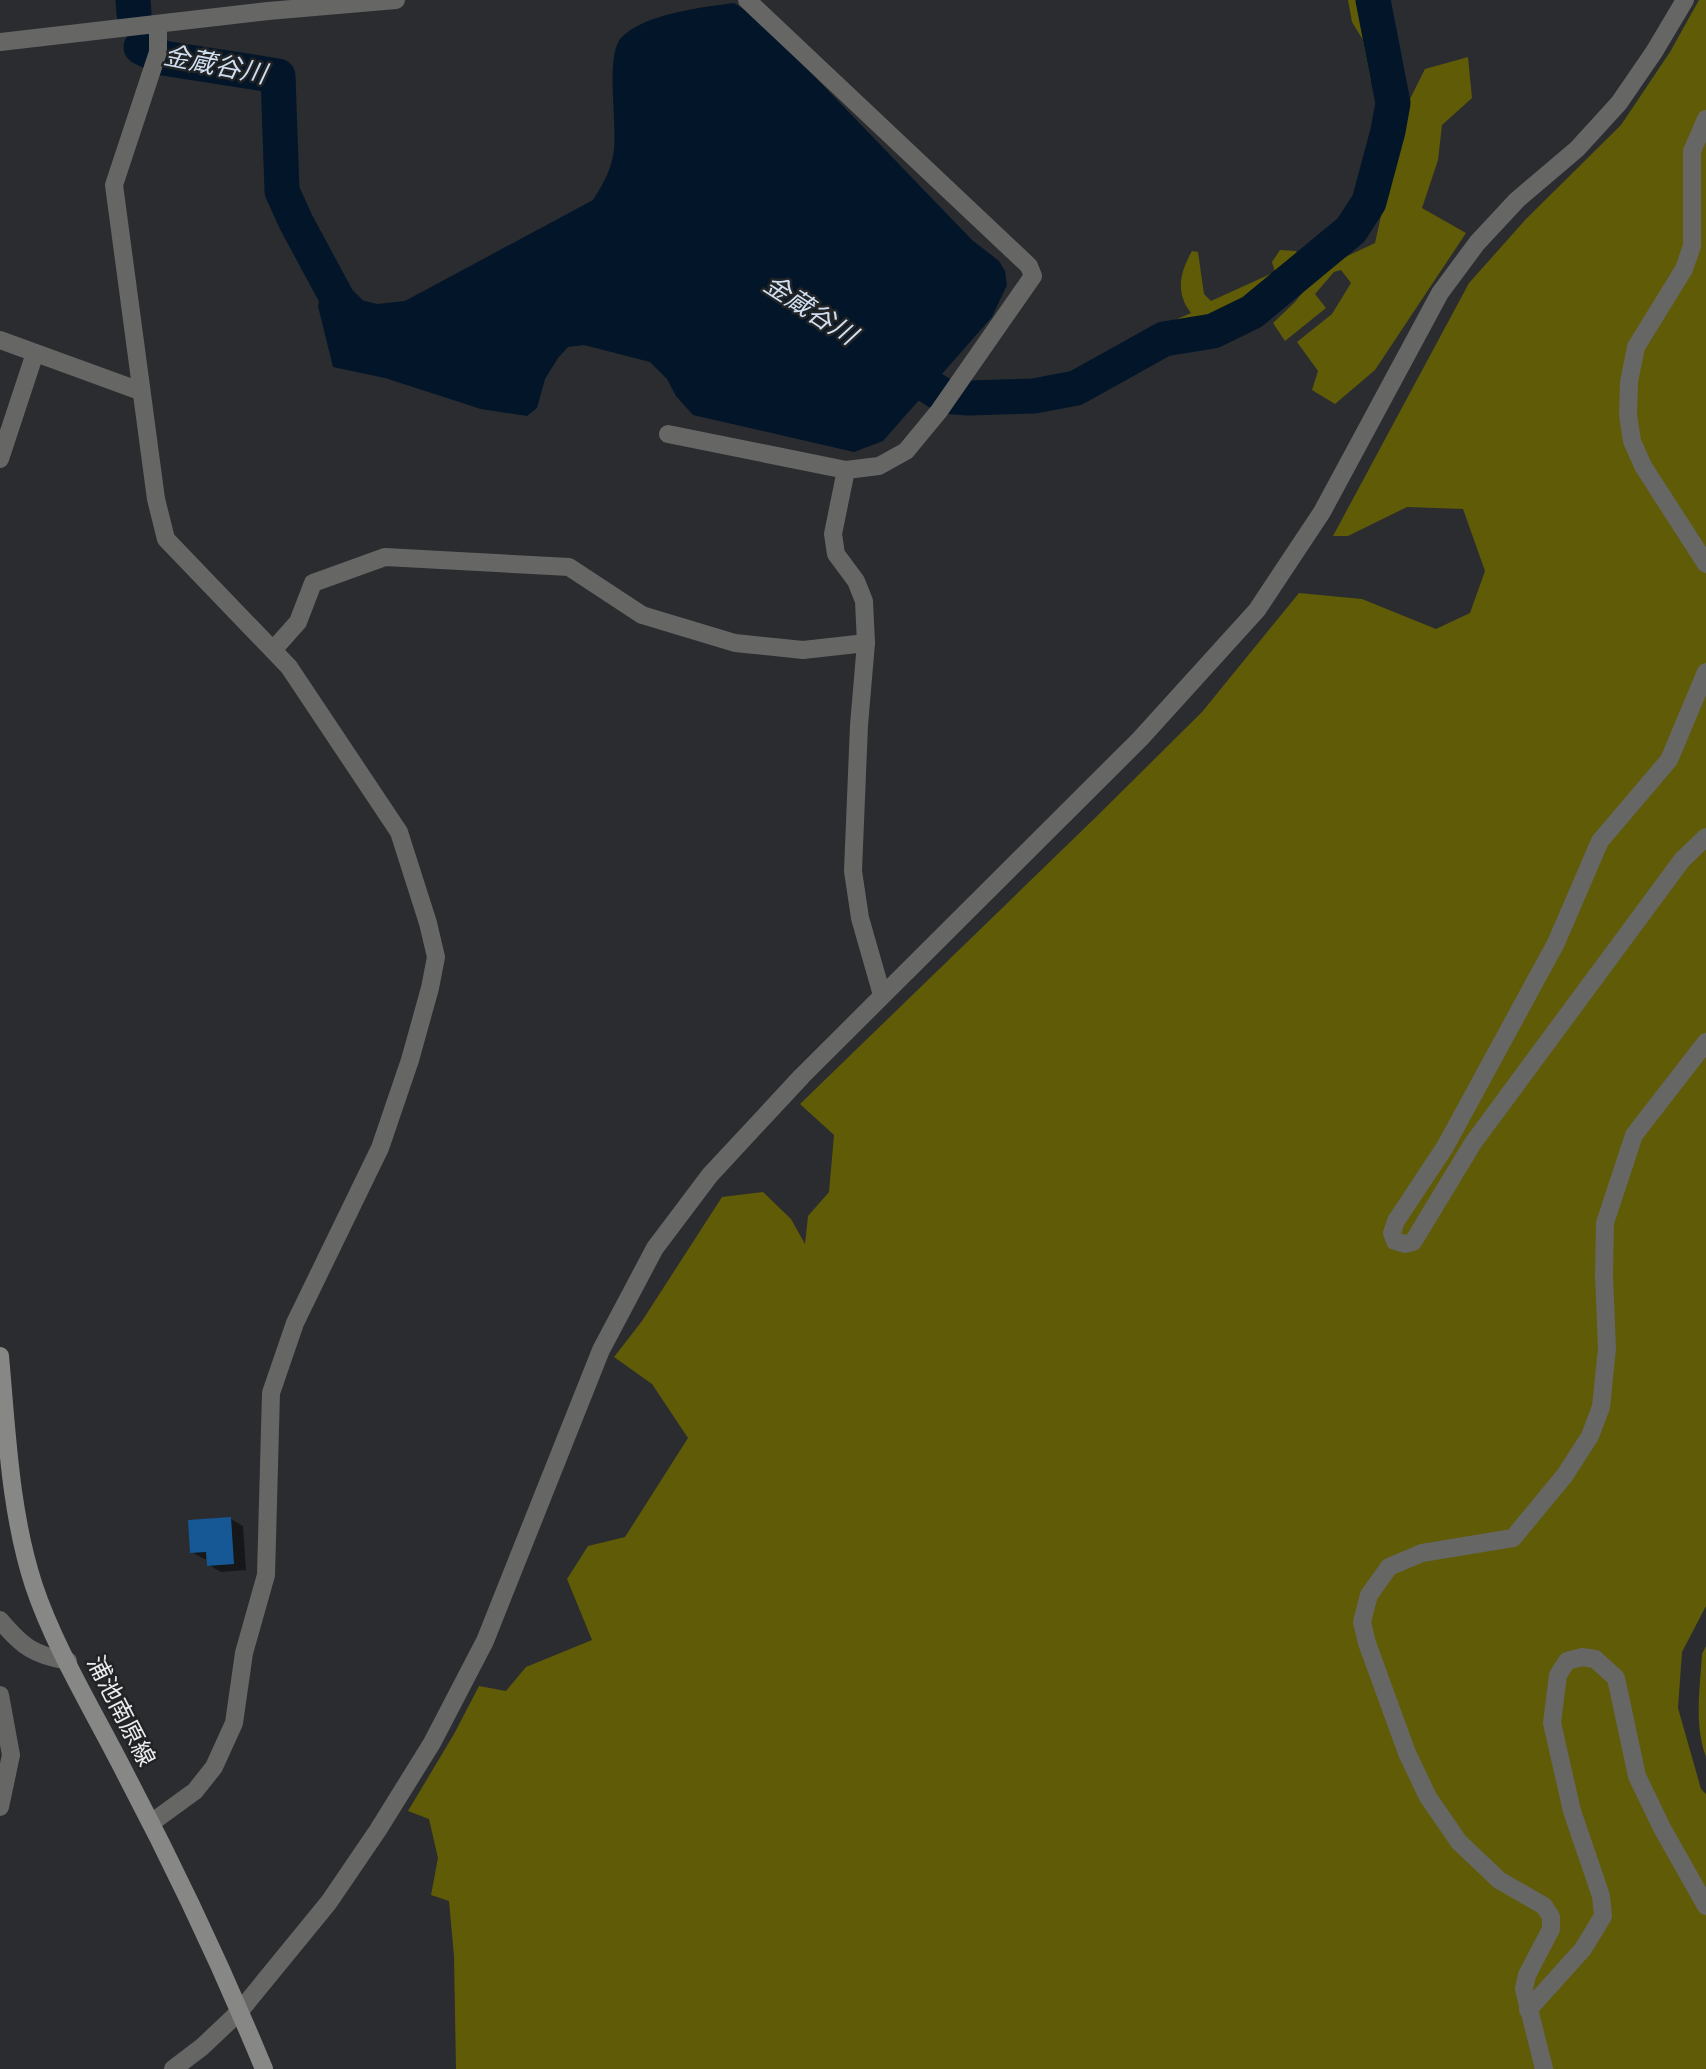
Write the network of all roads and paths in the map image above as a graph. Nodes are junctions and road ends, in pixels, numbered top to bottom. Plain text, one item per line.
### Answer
1 (396, 0) edge
2 (747, 0) edge
3 (1685, 0) edge
4 (267, 6) edge
5 (158, 24) junction
6 (0, 42) edge
7 (1706, 118) edge
8 (0, 340) edge
9 (35, 353) junction
10 (140, 391) junction
11 (668, 434) dead end
12 (0, 459) edge
13 (846, 470) junction
14 (1706, 564) edge
15 (866, 643) junction
16 (274, 649) junction
17 (1706, 672) edge
18 (1706, 837) edge
19 (882, 995) junction
20 (1706, 1042) edge
21 (0, 1356) edge
22 (4, 1452) edge
23 (0, 1620) edge
24 (68, 1661) junction
25 (0, 1695) edge
26 (0, 1807) edge
27 (151, 1823) junction
28 (1706, 1906) edge
29 (1528, 2010) junction
30 (240, 2011) junction
31 (173, 2069) edge
32 (264, 2069) edge
33 (1544, 2069) edge

1 - 4 street
2 - 13 street
3 - 19 street
4 - 5 street
5 - 6 street
5 - 10 street
7 - 14 street
8 - 9 street
9 - 10 street
9 - 12 street
10 - 16 street
11 - 13 street
13 - 15 street
15 - 16 street
15 - 19 street
16 - 27 street
17 - 18 street
19 - 30 street
20 - 29 street
21 - 22 main road, 浦池南原線
22 - 24 main road, 浦池南原線
23 - 24 street
24 - 27 main road, 浦池南原線
25 - 26 street
27 - 30 main road, 浦池南原線
28 - 29 street
29 - 33 street
30 - 31 street
30 - 32 main road, 浦池南原線

